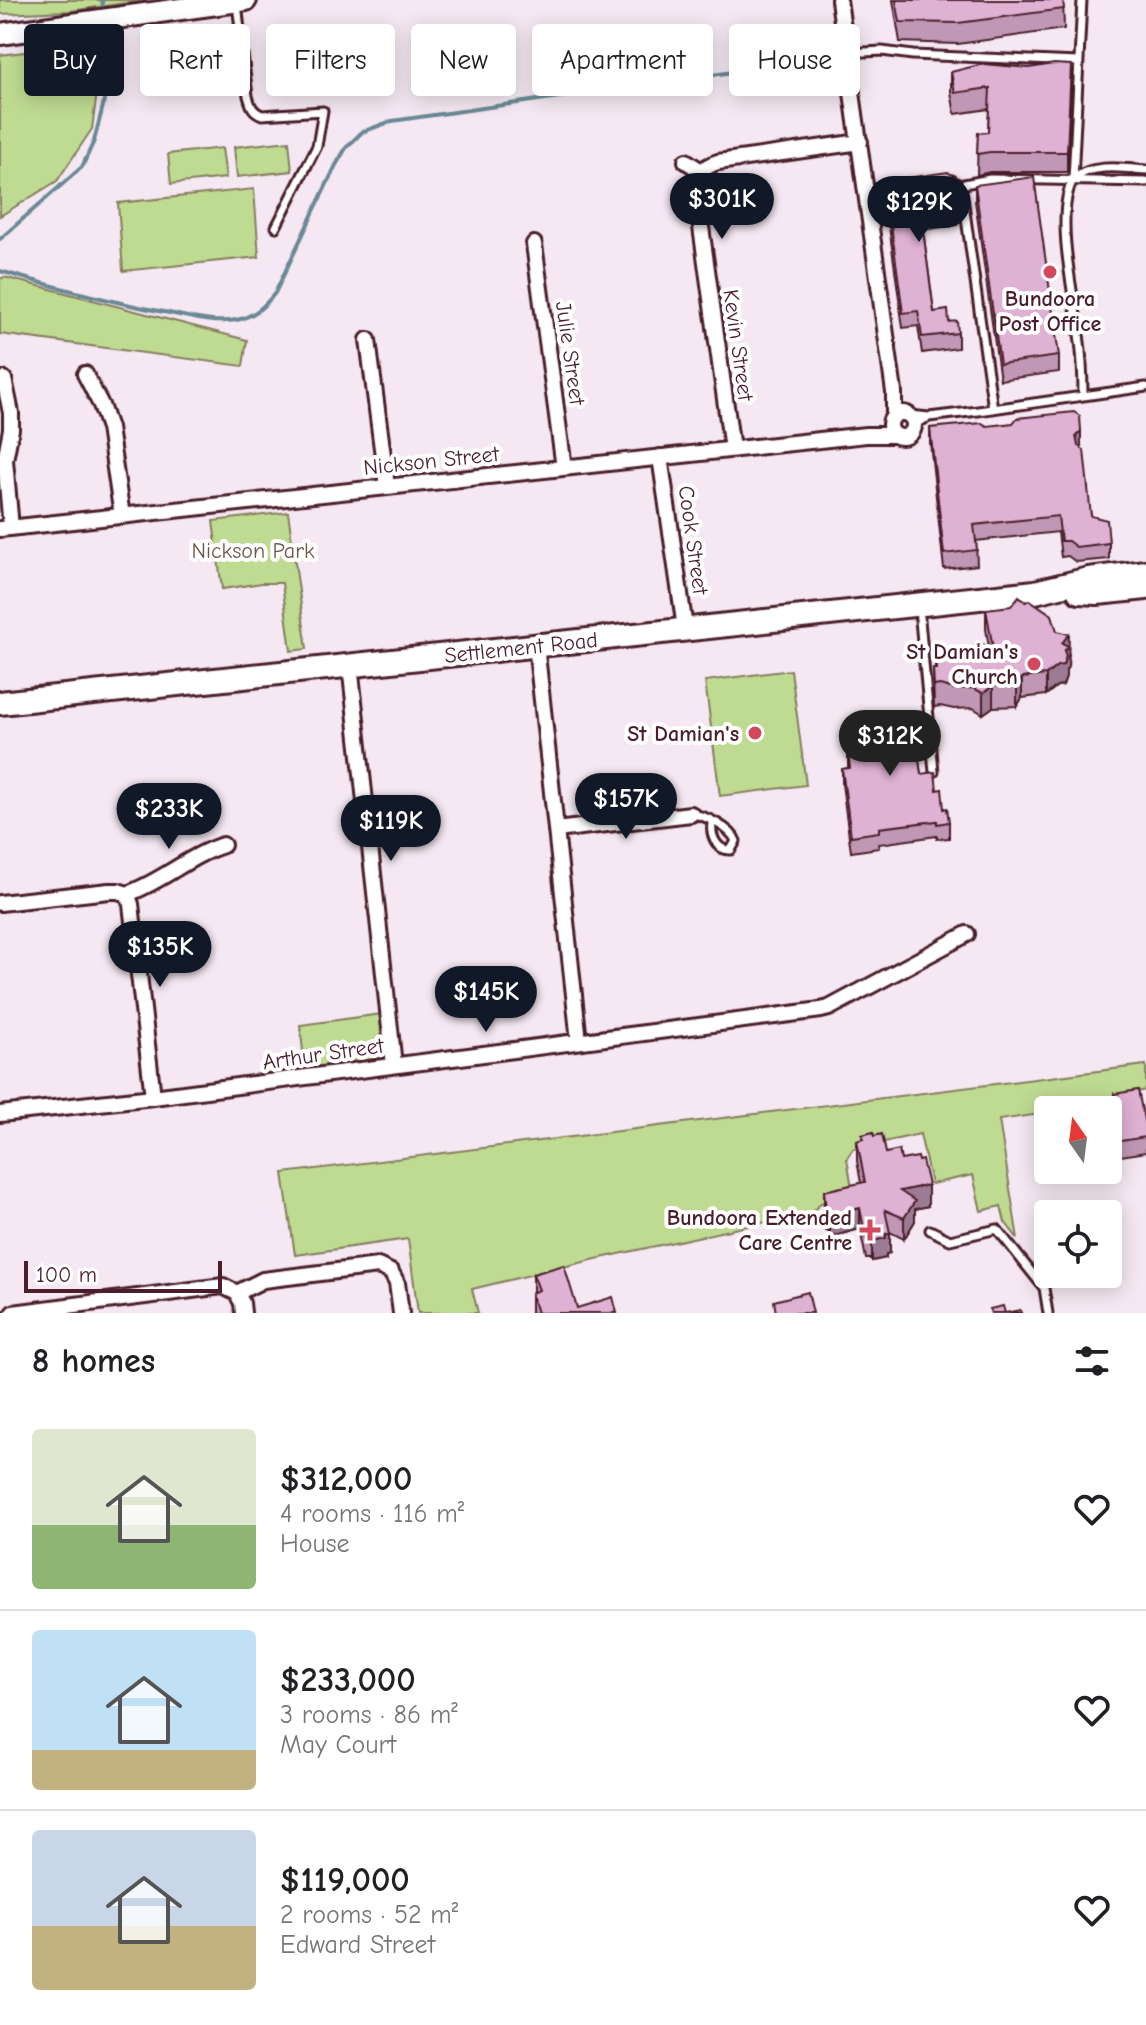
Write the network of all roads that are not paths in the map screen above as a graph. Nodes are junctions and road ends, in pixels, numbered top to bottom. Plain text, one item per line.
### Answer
1 (839, 0) edge
2 (1082, 0) edge
3 (242, 1) edge
4 (843, 24) edge
5 (0, 34) edge
6 (860, 52) edge
7 (1078, 62) junction
8 (853, 96) edge
9 (860, 142) junction
10 (686, 161) dead end
11 (1146, 170) edge
12 (701, 171) junction
13 (1073, 180) junction
14 (938, 181) edge
15 (1146, 182) edge
16 (959, 185) junction
17 (900, 186) edge
18 (866, 190) junction
19 (276, 227) dead end
20 (534, 244) dead end
21 (368, 340) dead end
22 (85, 374) dead end
23 (4, 379) dead end
24 (1146, 387) edge
25 (1083, 396) junction
26 (993, 409) junction
27 (901, 421) junction
28 (732, 449) junction
29 (660, 457) junction
30 (564, 468) junction
31 (387, 487) junction
32 (122, 516) junction
33 (5, 528) edge
34 (1146, 561) edge
35 (1139, 585) edge
36 (918, 603) junction
37 (685, 628) junction
38 (536, 645) junction
39 (350, 665) junction
40 (0, 703) edge
41 (934, 772) edge
42 (691, 814) joint
43 (712, 823) dead end
44 (556, 830) junction
45 (223, 845) dead end
46 (127, 894) junction
47 (0, 903) edge
48 (967, 934) dead end
49 (579, 1041) junction
50 (394, 1065) junction
51 (153, 1097) junction
52 (0, 1114) edge
53 (930, 1230) dead end
54 (237, 1293) junction
55 (85, 1308) edge
56 (13, 1313) edge
57 (243, 1313) edge
58 (401, 1313) edge
59 (1048, 1313) edge

1 - 4 street
2 - 7 lane
3 - 5 street
3 - 19 lane
6 - 7 lane
7 - 13 lane
8 - 9 street
9 - 12 street
9 - 18 street
10 - 12 street
11 - 13 lane
12 - 28 street, Kevin Street
13 - 15 lane
13 - 16 lane
13 - 25 lane
14 - 16 lane
16 - 26 lane
17 - 18 lane
18 - 27 street
20 - 30 street, Julie Street
21 - 31 street
22 - 32 street
23 - 33 street
24 - 25 lane, Nickson Street
25 - 26 lane, Nickson Street
26 - 27 lane, Nickson Street
27 - 28 street, Nickson Street
28 - 29 street, Nickson Street
29 - 30 street, Nickson Street
29 - 37 street, Cook Street
30 - 31 street, Nickson Street
31 - 32 street, Nickson Street
32 - 33 street, Nickson Street
34 - 35 main road
35 - 36 main road, Settlement Road
36 - 37 main road, Settlement Road
36 - 41 lane
37 - 38 main road, Settlement Road
38 - 39 main road, Settlement Road
38 - 44 street
39 - 40 main road, Settlement Road
39 - 50 street
42 - 43 lane
42 - 44 street
44 - 49 street
45 - 46 street
46 - 47 street
46 - 51 street
48 - 49 street, Arthur Street
49 - 50 street, Arthur Street
50 - 51 street, Arthur Street
51 - 52 street, Arthur Street
53 - 59 lane
54 - 55 street
54 - 57 street
54 - 58 street
55 - 56 street

